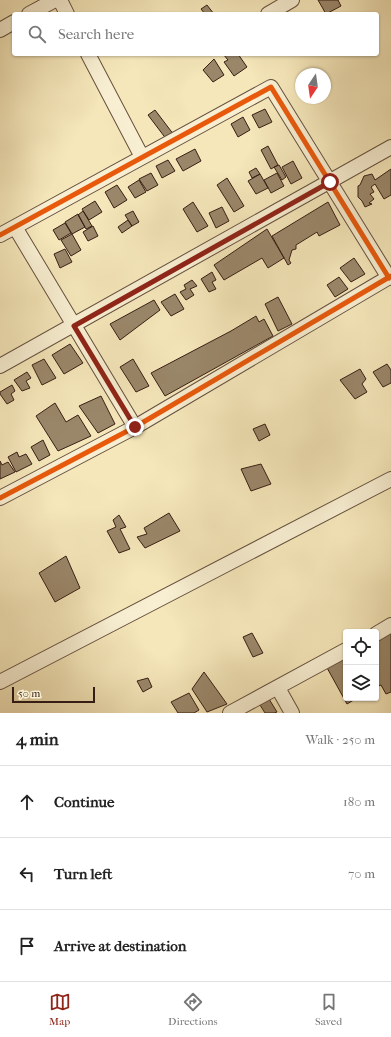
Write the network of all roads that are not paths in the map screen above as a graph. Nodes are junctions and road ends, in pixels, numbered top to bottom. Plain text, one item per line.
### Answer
1 (55, 0) edge
2 (60, 0) edge
3 (292, 0) edge
4 (33, 12) edge
5 (66, 12) edge
6 (271, 12) edge
7 (12, 23) edge
8 (0, 30) edge
9 (89, 56) edge
10 (391, 147) edge
11 (142, 157) junction
12 (330, 182) junction
13 (15, 227) junction
14 (0, 235) edge
15 (390, 277) edge
16 (74, 326) junction
17 (0, 366) edge
18 (135, 427) junction
19 (391, 479) edge
20 (0, 498) edge
21 (391, 625) edge
22 (379, 632) edge
23 (343, 652) edge
24 (0, 682) edge
25 (278, 688) junction
26 (230, 713) edge
27 (292, 713) edge

1 - 4 street
2 - 5 street
3 - 6 street
7 - 8 street
9 - 11 street
10 - 12 street
11 - 12 street
11 - 13 street
12 - 15 street
12 - 16 street
13 - 14 street
13 - 16 street
15 - 18 street
16 - 17 street
16 - 18 street
18 - 20 street
19 - 24 street
21 - 22 street
23 - 25 street
25 - 26 street
25 - 27 street

